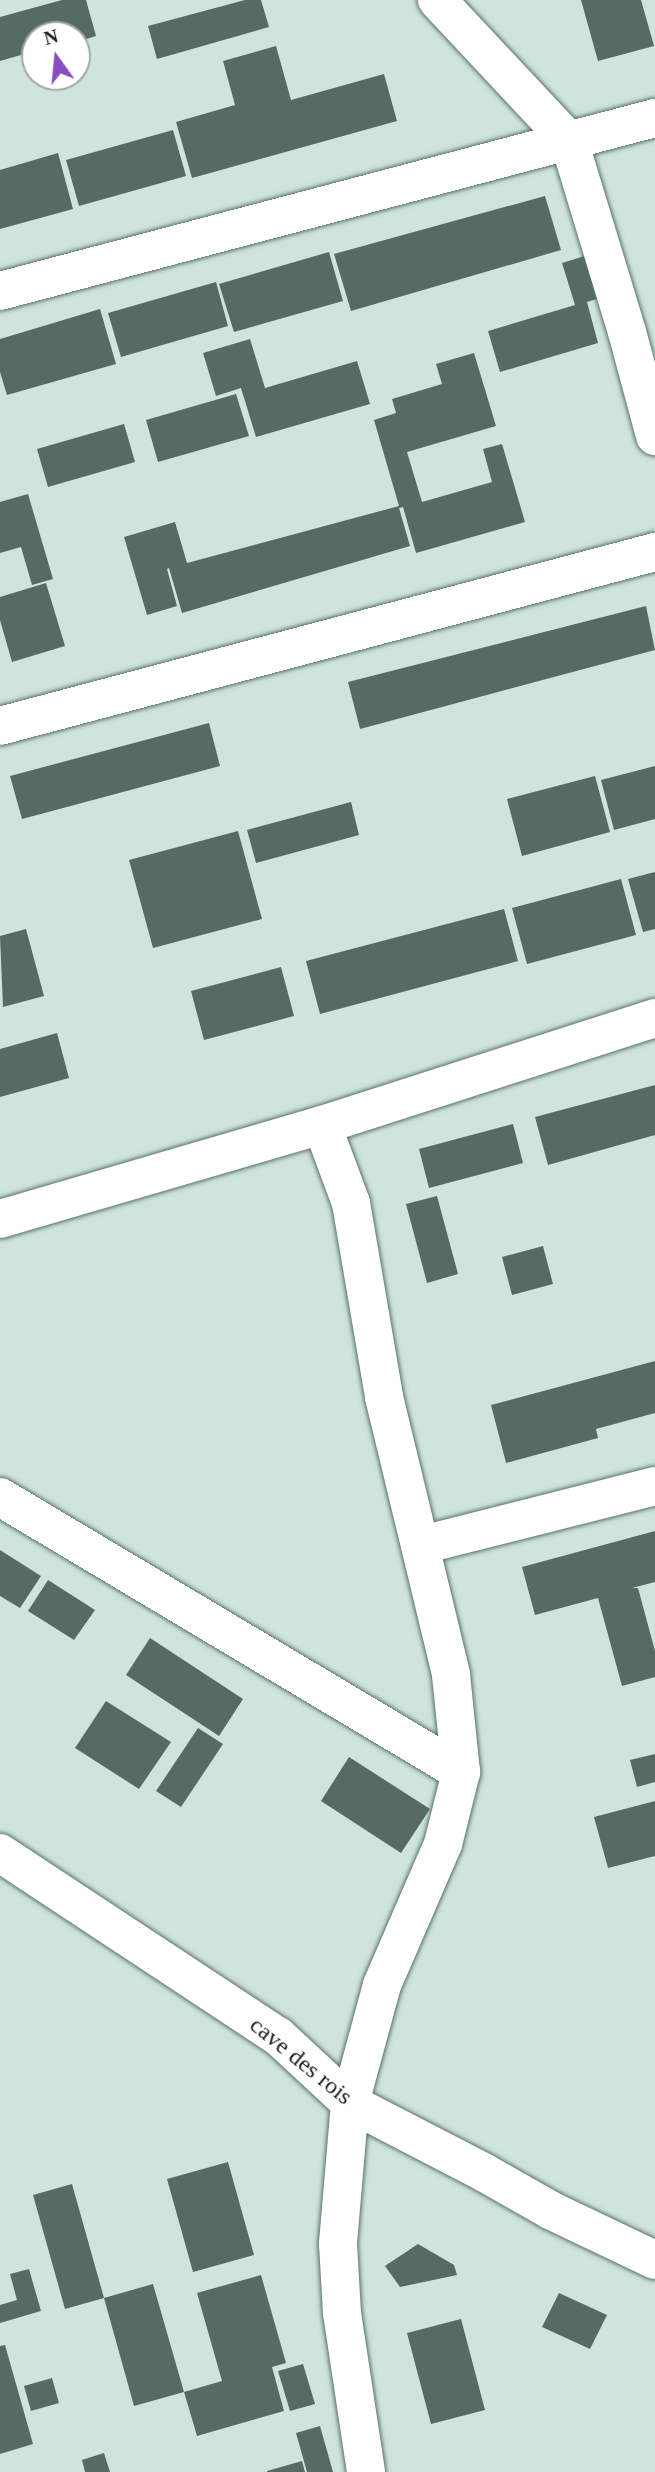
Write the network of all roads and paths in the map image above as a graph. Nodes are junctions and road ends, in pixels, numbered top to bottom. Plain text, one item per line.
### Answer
1 (437, 0) edge
2 (655, 118) edge
3 (569, 141) junction
4 (0, 290) edge
5 (655, 436) edge
6 (655, 552) edge
7 (0, 726) edge
8 (655, 1018) edge
9 (322, 1125) junction
10 (0, 1219) edge
11 (655, 1486) edge
12 (0, 1497) edge
13 (422, 1545) junction
14 (461, 1772) junction
15 (0, 1853) edge
16 (350, 2103) junction
17 (655, 2260) edge
18 (366, 2472) edge

1 - 3 street
2 - 3 street
3 - 4 street
3 - 5 street
6 - 7 street
8 - 9 street
9 - 10 street
9 - 13 street
11 - 13 street
12 - 14 street
13 - 14 street
14 - 16 street
15 - 16 street, cave des rois
16 - 17 street, cave des rois
16 - 18 street

